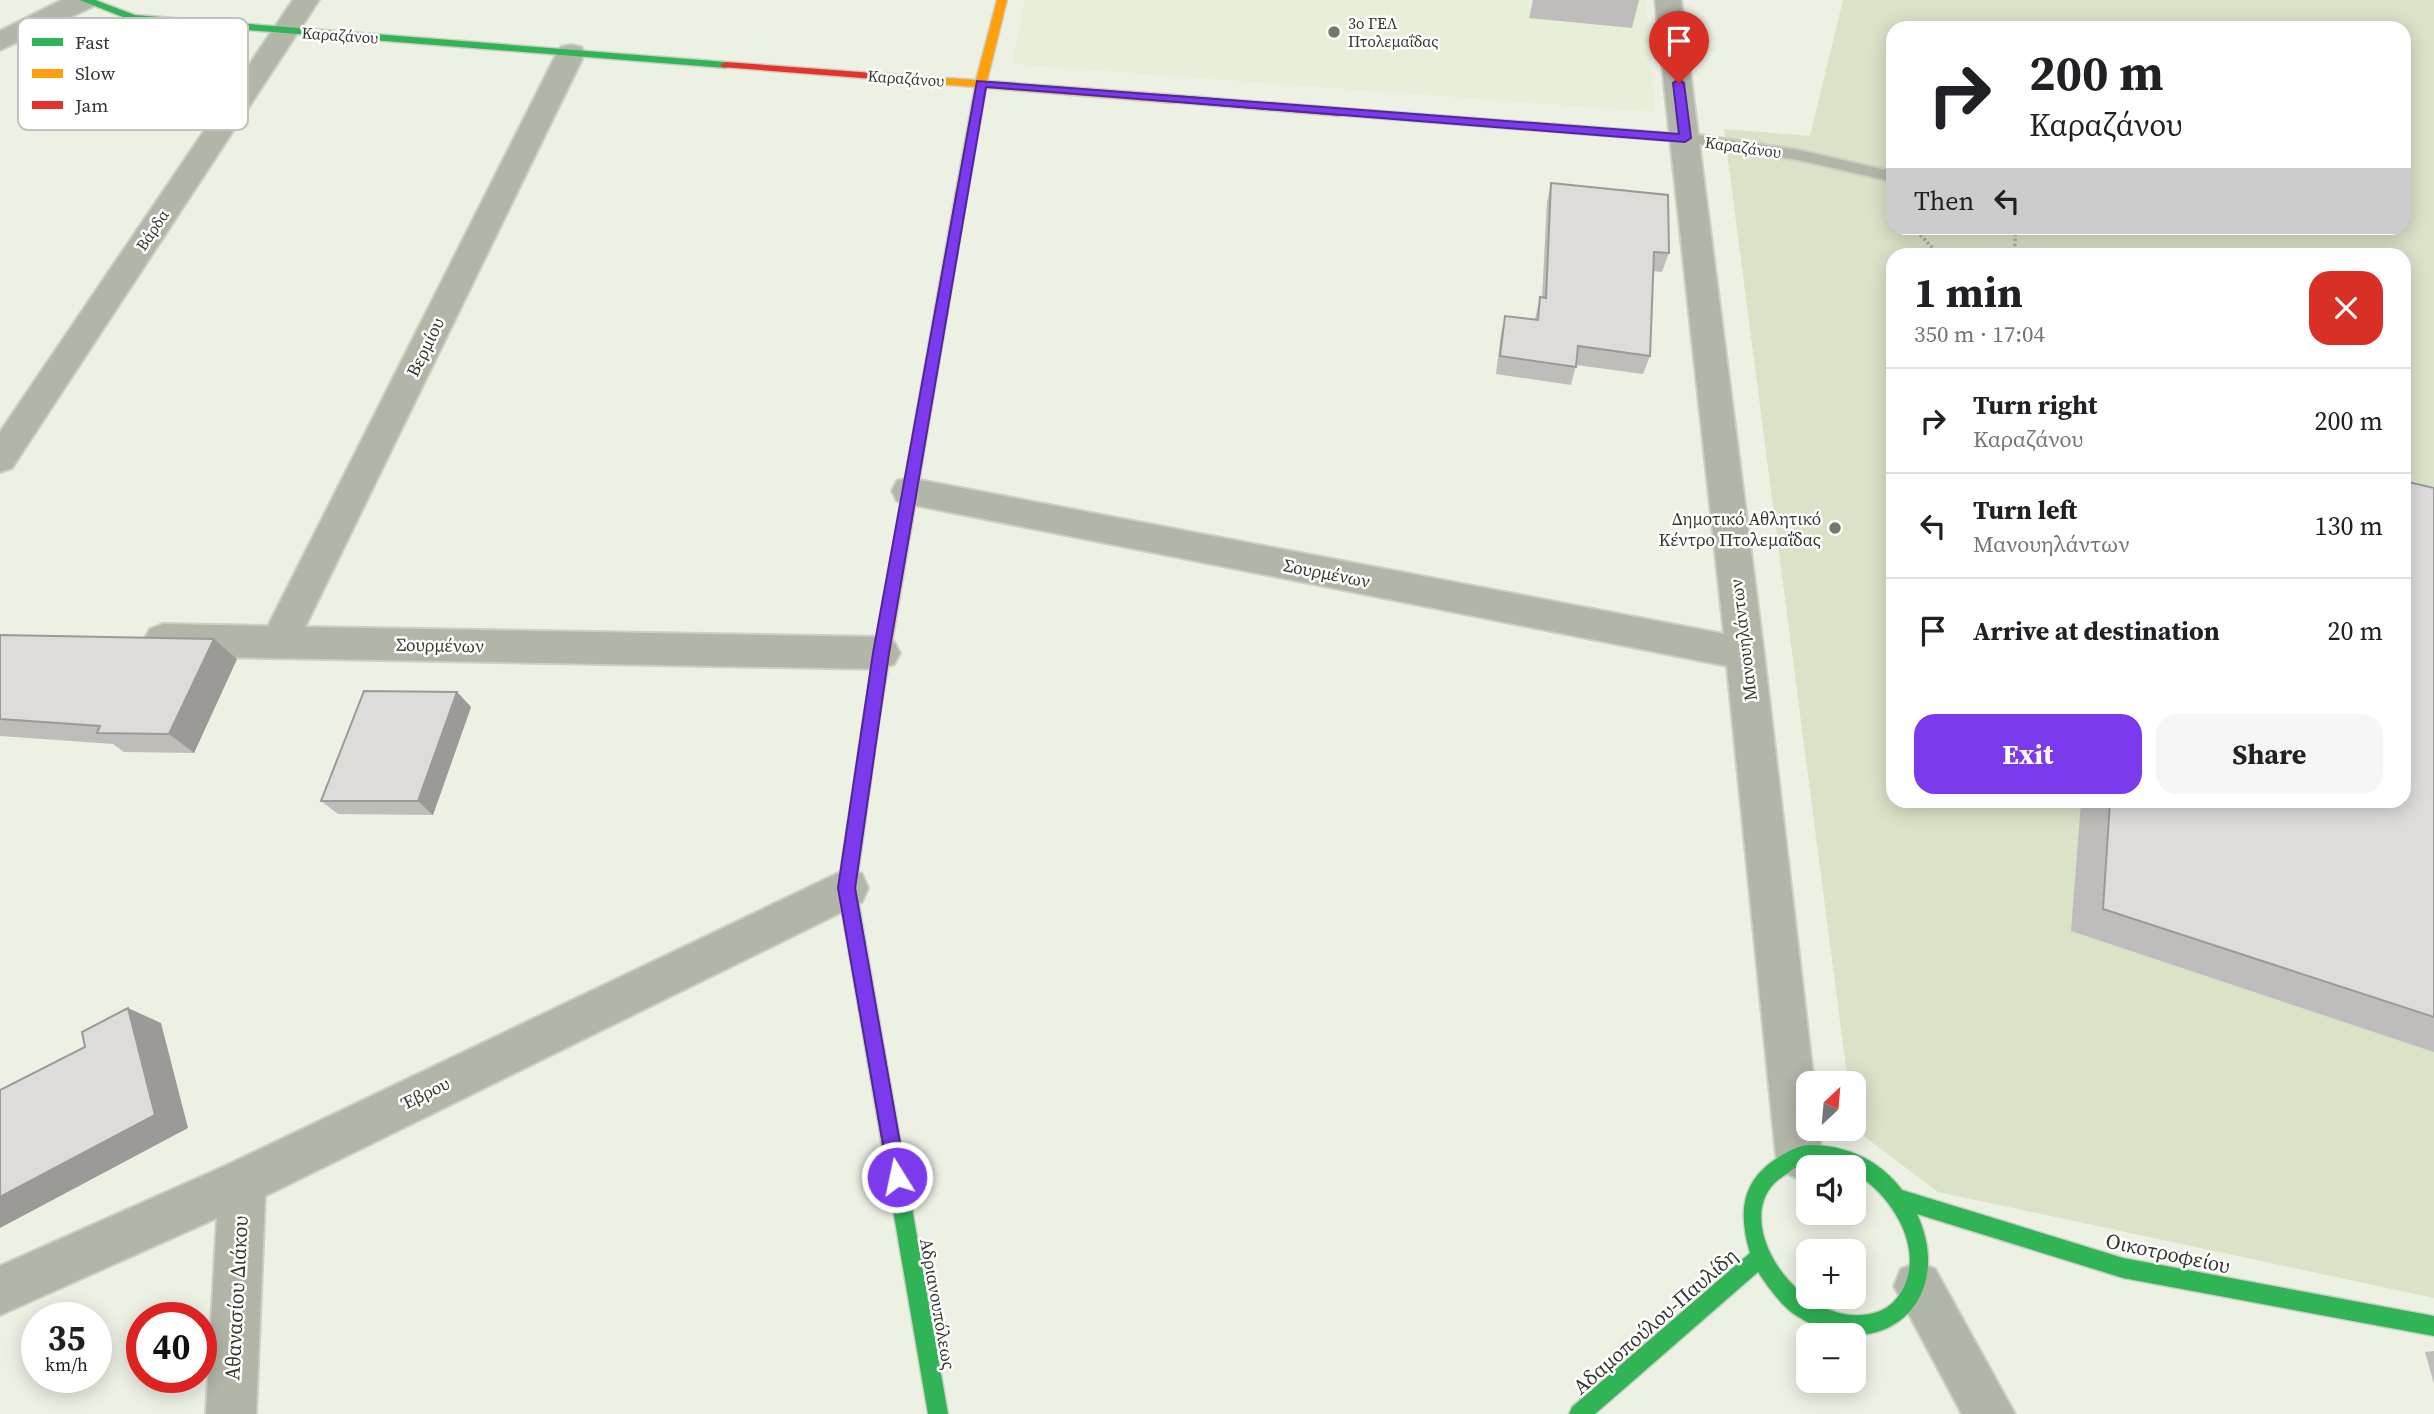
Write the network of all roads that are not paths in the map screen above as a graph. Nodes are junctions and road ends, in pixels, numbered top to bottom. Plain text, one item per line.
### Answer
1 (85, 0) edge
2 (306, 0) edge
3 (1002, 0) edge
4 (1668, 0) edge
5 (41, 18) edge
6 (133, 18) edge
7 (248, 28) edge
8 (18, 31) edge
9 (284, 31) junction
10 (0, 42) edge
11 (571, 53) junction
12 (981, 83) junction
13 (248, 85) edge
14 (218, 130) edge
15 (1685, 138) junction
16 (1886, 175) edge
17 (0, 459) edge
18 (909, 491) junction
19 (126, 640) edge
20 (279, 642) junction
21 (881, 653) junction
22 (1745, 654) junction
23 (846, 888) junction
24 (1799, 1155) edge
25 (1796, 1157) edge
26 (1866, 1170) edge
27 (242, 1183) junction
28 (1899, 1199) junction
29 (1758, 1259) junction
30 (1918, 1286) junction
31 (0, 1291) edge
32 (2434, 1326) edge
33 (230, 1414) edge
34 (938, 1414) edge
35 (1579, 1414) edge
36 (1990, 1414) edge

1 - 5 street
1 - 6 street, Καραζάνου
2 - 9 street, Βάρδα
3 - 12 street, Αδριανουπόλεως
4 - 15 street, Μανουηλάντων
7 - 9 street, Καραζάνου
8 - 10 street
9 - 11 street, Καραζάνου
9 - 13 street, Βάρδα
11 - 12 street, Καραζάνου
11 - 20 street, Βερμίου
12 - 15 street, Καραζάνου
12 - 18 street, Αδριανουπόλεως
14 - 17 street, Βάρδα
15 - 16 lane, Καραζάνου
15 - 22 street, Μανουηλάντων
18 - 21 street, Αδριανουπόλεως
18 - 22 street, Σουρμένων
19 - 20 street, Σουρμένων
20 - 21 street, Σουρμένων
21 - 23 street, Αδριανουπόλεως
22 - 24 street, Μανουηλάντων
23 - 27 street, Έβρου
23 - 34 street, Αδριανουπόλεως
25 - 29 street
26 - 28 street
27 - 31 street, Έβρου
27 - 33 street, Αθανασίου Διάκου
28 - 30 street
28 - 32 street, Οικοτροφείου
29 - 30 street
29 - 35 street, Αδαμοπούλου-Παυλίδη
30 - 36 street

